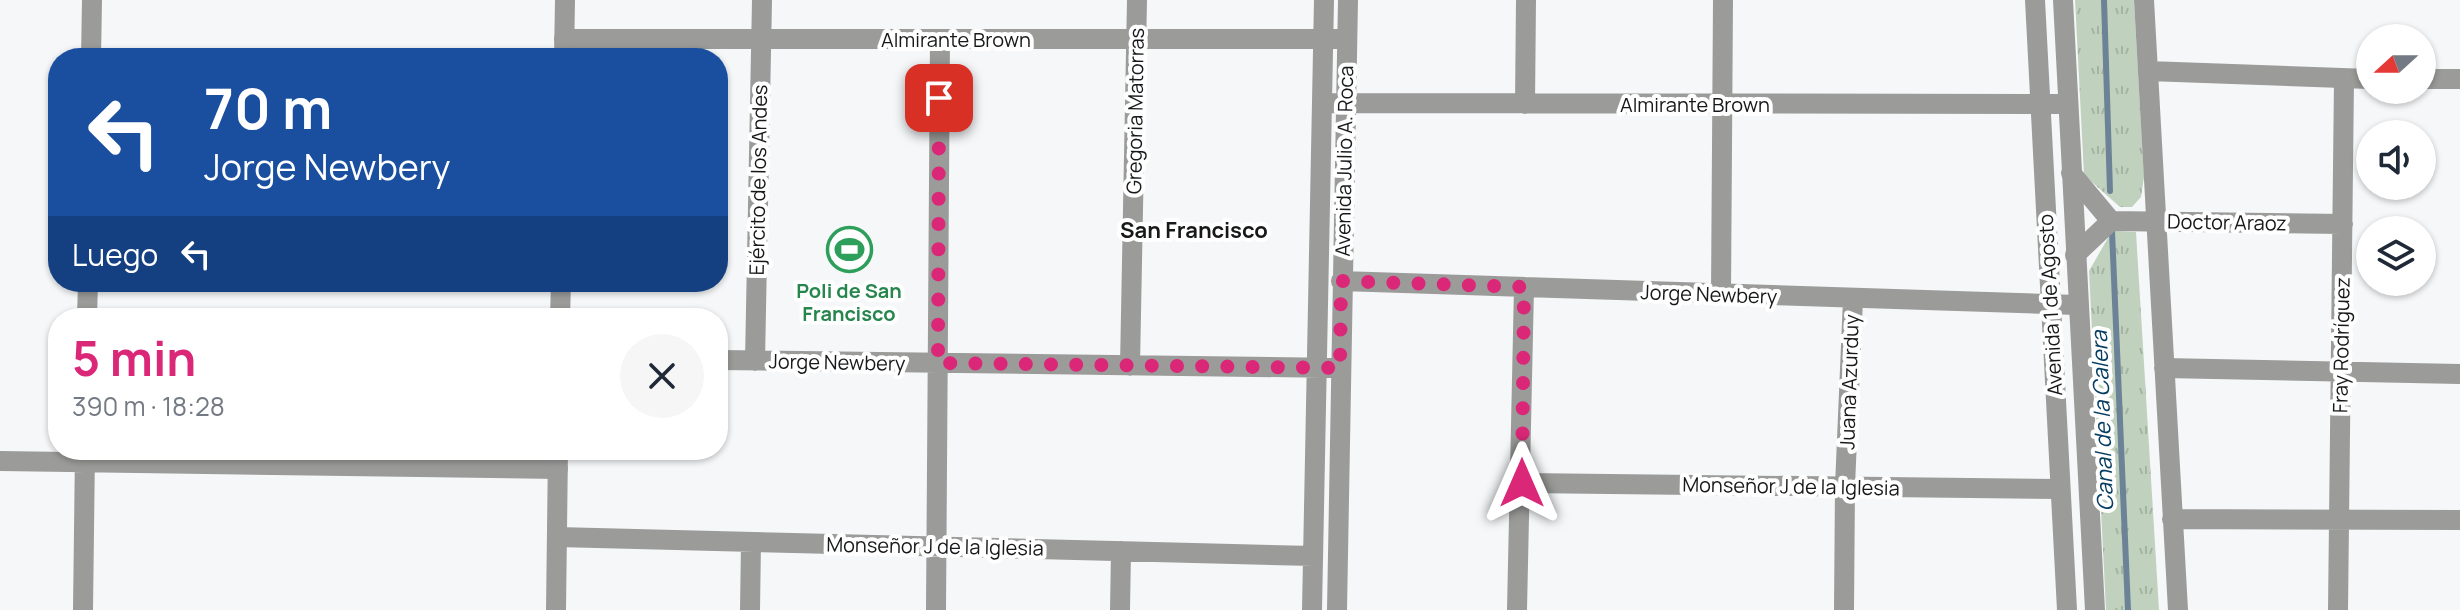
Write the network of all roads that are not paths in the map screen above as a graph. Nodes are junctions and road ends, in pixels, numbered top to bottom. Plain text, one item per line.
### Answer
1 (92, 0) edge
2 (565, 0) edge
3 (762, 0) edge
4 (1137, 0) edge
5 (1324, 0) edge
6 (1348, 0) edge
7 (1526, 0) edge
8 (1723, 0) edge
9 (2035, 0) edge
10 (2063, 0) edge
11 (2144, 0) edge
12 (1136, 38) junction
13 (1323, 38) junction
14 (761, 39) junction
15 (940, 39) junction
16 (1347, 39) junction
17 (91, 48) edge
18 (564, 48) edge
19 (2148, 71) junction
20 (2344, 79) junction
21 (2356, 79) edge
22 (2436, 79) edge
23 (2460, 79) edge
24 (1322, 103) junction
25 (1345, 103) junction
26 (1525, 104) junction
27 (1722, 104) junction
28 (2040, 104) junction
29 (2068, 104) junction
30 (2071, 173) junction
31 (2111, 221) junction
32 (2156, 221) junction
33 (2343, 224) junction
34 (2075, 255) junction
35 (1341, 281) junction
36 (1524, 287) junction
37 (1721, 294) junction
38 (1853, 299) junction
39 (2050, 305) junction
40 (2077, 305) junction
41 (728, 360) edge
42 (755, 361) junction
43 (938, 363) junction
44 (1130, 366) junction
45 (1340, 368) junction
46 (2164, 368) junction
47 (1317, 369) junction
48 (2341, 372) junction
49 (2460, 374) edge
50 (48, 458) edge
51 (85, 460) edge
52 (558, 460) edge
53 (0, 461) edge
54 (1522, 483) junction
55 (1845, 486) junction
56 (2060, 489) junction
57 (2172, 519) junction
58 (2339, 520) junction
59 (2460, 520) edge
60 (557, 537) junction
61 (751, 542) junction
62 (937, 546) junction
63 (1121, 551) junction
64 (1313, 556) junction
65 (83, 610) edge
66 (556, 610) edge
67 (750, 610) edge
68 (936, 610) edge
69 (1120, 610) edge
70 (1312, 610) edge
71 (1337, 610) edge
72 (1517, 610) edge
73 (1844, 610) edge
74 (2067, 610) edge
75 (2095, 610) edge
76 (2178, 610) edge
77 (2338, 610) edge

1 - 17 street
2 - 18 street
3 - 14 street, Ejército de los Andes
4 - 12 street, Gregoria Matorras
5 - 13 street, Avenida Julio A. Roca
6 - 16 street, Avenida Julio A. Roca
7 - 26 street
8 - 27 street
9 - 28 street, Avenida 1 de Agosto
10 - 29 street, Avenida 1 de Agosto
11 - 19 street
12 - 13 street, Almirante Brown
12 - 15 street, Almirante Brown
12 - 44 street, Gregoria Matorras
13 - 16 street, Almirante Brown
13 - 24 street, Avenida Julio A. Roca
14 - 15 street, Almirante Brown
14 - 18 street, Almirante Brown
14 - 42 street, Ejército de los Andes
15 - 43 street
16 - 25 street, Avenida Julio A. Roca
19 - 20 street
19 - 32 street
20 - 21 street
20 - 33 street, Fray Rodríguez
22 - 23 street
24 - 25 street, Almirante Brown
24 - 47 street, Avenida Julio A. Roca
25 - 26 street, Almirante Brown
25 - 35 street, Avenida Julio A. Roca
26 - 27 street, Almirante Brown
27 - 28 street, Almirante Brown
27 - 37 street
28 - 29 street, Almirante Brown
28 - 39 street, Avenida 1 de Agosto
29 - 30 street, Avenida 1 de Agosto
30 - 31 street
30 - 34 street, Avenida 1 de Agosto
31 - 32 street, Doctor Araoz
31 - 34 street
32 - 33 street, Doctor Araoz
32 - 46 street
33 - 48 street, Fray Rodríguez
34 - 40 street, Avenida 1 de Agosto
35 - 36 street, Jorge Newbery
35 - 45 street, Avenida Julio A. Roca
36 - 37 street, Jorge Newbery
36 - 54 street
37 - 38 street, Jorge Newbery
38 - 39 street, Jorge Newbery
38 - 55 street, Juana Azurduy
39 - 40 street, Jorge Newbery
39 - 56 street, Avenida 1 de Agosto
40 - 75 street, Avenida 1 de Agosto
41 - 42 street, Jorge Newbery
42 - 43 street, Jorge Newbery
43 - 44 street, Jorge Newbery
43 - 62 street
44 - 47 street, Jorge Newbery
45 - 47 street, Jorge Newbery
45 - 71 street, Avenida Julio A. Roca
46 - 48 street
46 - 57 street
47 - 64 street, Avenida Julio A. Roca
48 - 49 street
48 - 58 street, Fray Rodríguez
50 - 53 street
51 - 65 street
52 - 60 street
54 - 55 street, Monseñor J de la Iglesia
54 - 72 street
55 - 56 street, Monseñor J de la Iglesia
55 - 73 street, Juana Azurduy
56 - 74 street, Avenida 1 de Agosto
57 - 58 street
57 - 76 street
58 - 59 street
58 - 77 street, Fray Rodríguez
60 - 61 street, Monseñor J de la Iglesia
60 - 66 street
61 - 62 street, Monseñor J de la Iglesia
61 - 67 street
62 - 63 street, Monseñor J de la Iglesia
62 - 68 street
63 - 64 street, Monseñor J de la Iglesia
63 - 69 street
64 - 70 street, Avenida Julio A. Roca

